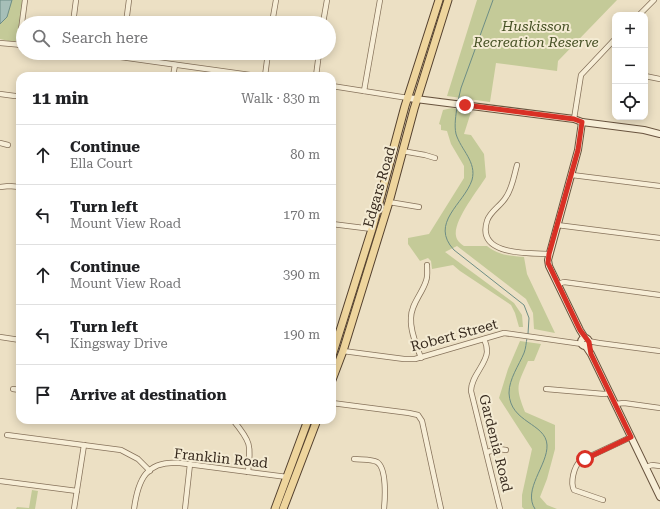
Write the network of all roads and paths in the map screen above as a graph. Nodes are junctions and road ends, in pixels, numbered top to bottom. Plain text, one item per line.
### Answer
1 (25, 0) edge
2 (76, 0) edge
3 (129, 0) edge
4 (276, 0) edge
5 (326, 0) edge
6 (380, 0) edge
7 (439, 0) edge
8 (448, 0) edge
9 (654, 0) edge
10 (641, 12) edge
11 (24, 16) edge
12 (74, 16) edge
13 (127, 16) edge
14 (273, 16) edge
15 (324, 16) edge
16 (612, 42) edge
17 (0, 43) edge
18 (16, 45) edge
19 (148, 60) edge
20 (267, 60) edge
21 (318, 60) edge
22 (175, 65) junction
23 (174, 72) edge
24 (227, 72) edge
25 (266, 72) edge
26 (317, 72) edge
27 (648, 77) edge
28 (660, 79) edge
29 (336, 87) edge
30 (364, 91) junction
31 (0, 94) edge
32 (15, 96) dead end
33 (408, 98) junction
34 (418, 98) junction
35 (574, 119) junction
36 (582, 122) junction
37 (644, 130) junction
38 (660, 130) edge
39 (660, 134) edge
40 (0, 144) edge
41 (8, 145) dead end
42 (402, 151) junction
43 (436, 158) dead end
44 (517, 166) dead end
45 (388, 173) junction
46 (396, 175) junction
47 (572, 175) junction
48 (660, 186) edge
49 (0, 187) edge
50 (16, 187) edge
51 (389, 202) junction
52 (419, 207) dead end
53 (336, 224) edge
54 (557, 225) junction
55 (372, 229) junction
56 (660, 238) edge
57 (549, 254) junction
58 (427, 265) dead end
59 (558, 284) junction
60 (354, 288) junction
61 (362, 290) junction
62 (660, 295) edge
63 (0, 337) edge
64 (484, 338) junction
65 (16, 339) edge
66 (585, 342) junction
67 (336, 343) edge
68 (343, 351) junction
69 (660, 351) edge
70 (421, 358) junction
71 (336, 369) edge
72 (13, 389) dead end
73 (16, 389) edge
74 (546, 389) dead end
75 (610, 393) junction
76 (336, 404) edge
77 (615, 404) junction
78 (660, 408) edge
79 (236, 424) edge
80 (307, 424) edge
81 (316, 424) edge
82 (6, 435) dead end
83 (302, 437) junction
84 (631, 437) junction
85 (310, 440) junction
86 (84, 445) junction
87 (506, 450) dead end
88 (487, 452) junction
89 (354, 459) dead end
90 (190, 464) junction
91 (660, 466) edge
92 (646, 467) junction
93 (150, 471) junction
94 (248, 472) junction
95 (287, 477) junction
96 (0, 481) edge
97 (77, 491) junction
98 (660, 497) edge
99 (603, 500) dead end
100 (74, 509) edge
101 (134, 509) edge
102 (185, 509) edge
103 (275, 509) edge
104 (283, 509) edge
105 (384, 509) edge
106 (441, 509) edge
107 (500, 509) edge

1 - 11 street
2 - 12 street
3 - 13 street
4 - 14 street
5 - 15 street
6 - 30 street
7 - 33 main road, Edgars Road
8 - 34 main road, Edgars Road
9 - 10 street
16 - 35 street
17 - 18 street
19 - 22 street
20 - 25 street
21 - 26 street
22 - 23 street
22 - 24 street
27 - 28 street
29 - 30 street
30 - 33 street
31 - 32 street
33 - 34 street
33 - 45 main road, Edgars Road
34 - 35 street
34 - 42 main road, Edgars Road
35 - 36 street
36 - 37 street
36 - 47 street
37 - 38 street
37 - 39 street
40 - 41 street
42 - 43 street
42 - 46 main road, Edgars Road
44 - 57 street
45 - 46 main road
45 - 55 main road, Edgars Road
46 - 51 main road, Edgars Road
47 - 48 street
47 - 54 street
49 - 50 street
51 - 52 street
51 - 61 main road, Edgars Road
53 - 55 street
54 - 56 street
54 - 57 street
55 - 60 main road, Edgars Road
57 - 59 street
58 - 70 street
59 - 62 street
59 - 66 street
60 - 61 main road
60 - 67 main road, Edgars Road
61 - 68 main road, Edgars Road
63 - 65 street
64 - 66 street, Robert Street
64 - 70 street, Robert Street
64 - 88 street, Gardenia Road
66 - 69 street, Robert Street
66 - 75 street
68 - 70 street, Robert Street
68 - 71 main road, Edgars Road
72 - 73 street
74 - 75 street
75 - 77 street
76 - 106 street
77 - 78 street
77 - 84 street
79 - 94 street
80 - 83 main road
81 - 85 main road
82 - 86 street
83 - 85 main road
83 - 95 main road
84 - 92 street
84 - 99 street
85 - 104 main road
86 - 93 street
86 - 97 street
87 - 88 street
88 - 107 street, Gardenia Road
89 - 105 street
90 - 93 street, Franklin Road
90 - 94 street, Franklin Road
90 - 102 street
91 - 92 street
92 - 98 street
93 - 101 street, Franklin Road
94 - 95 street, Franklin Road
95 - 103 main road
96 - 97 street
97 - 100 street

